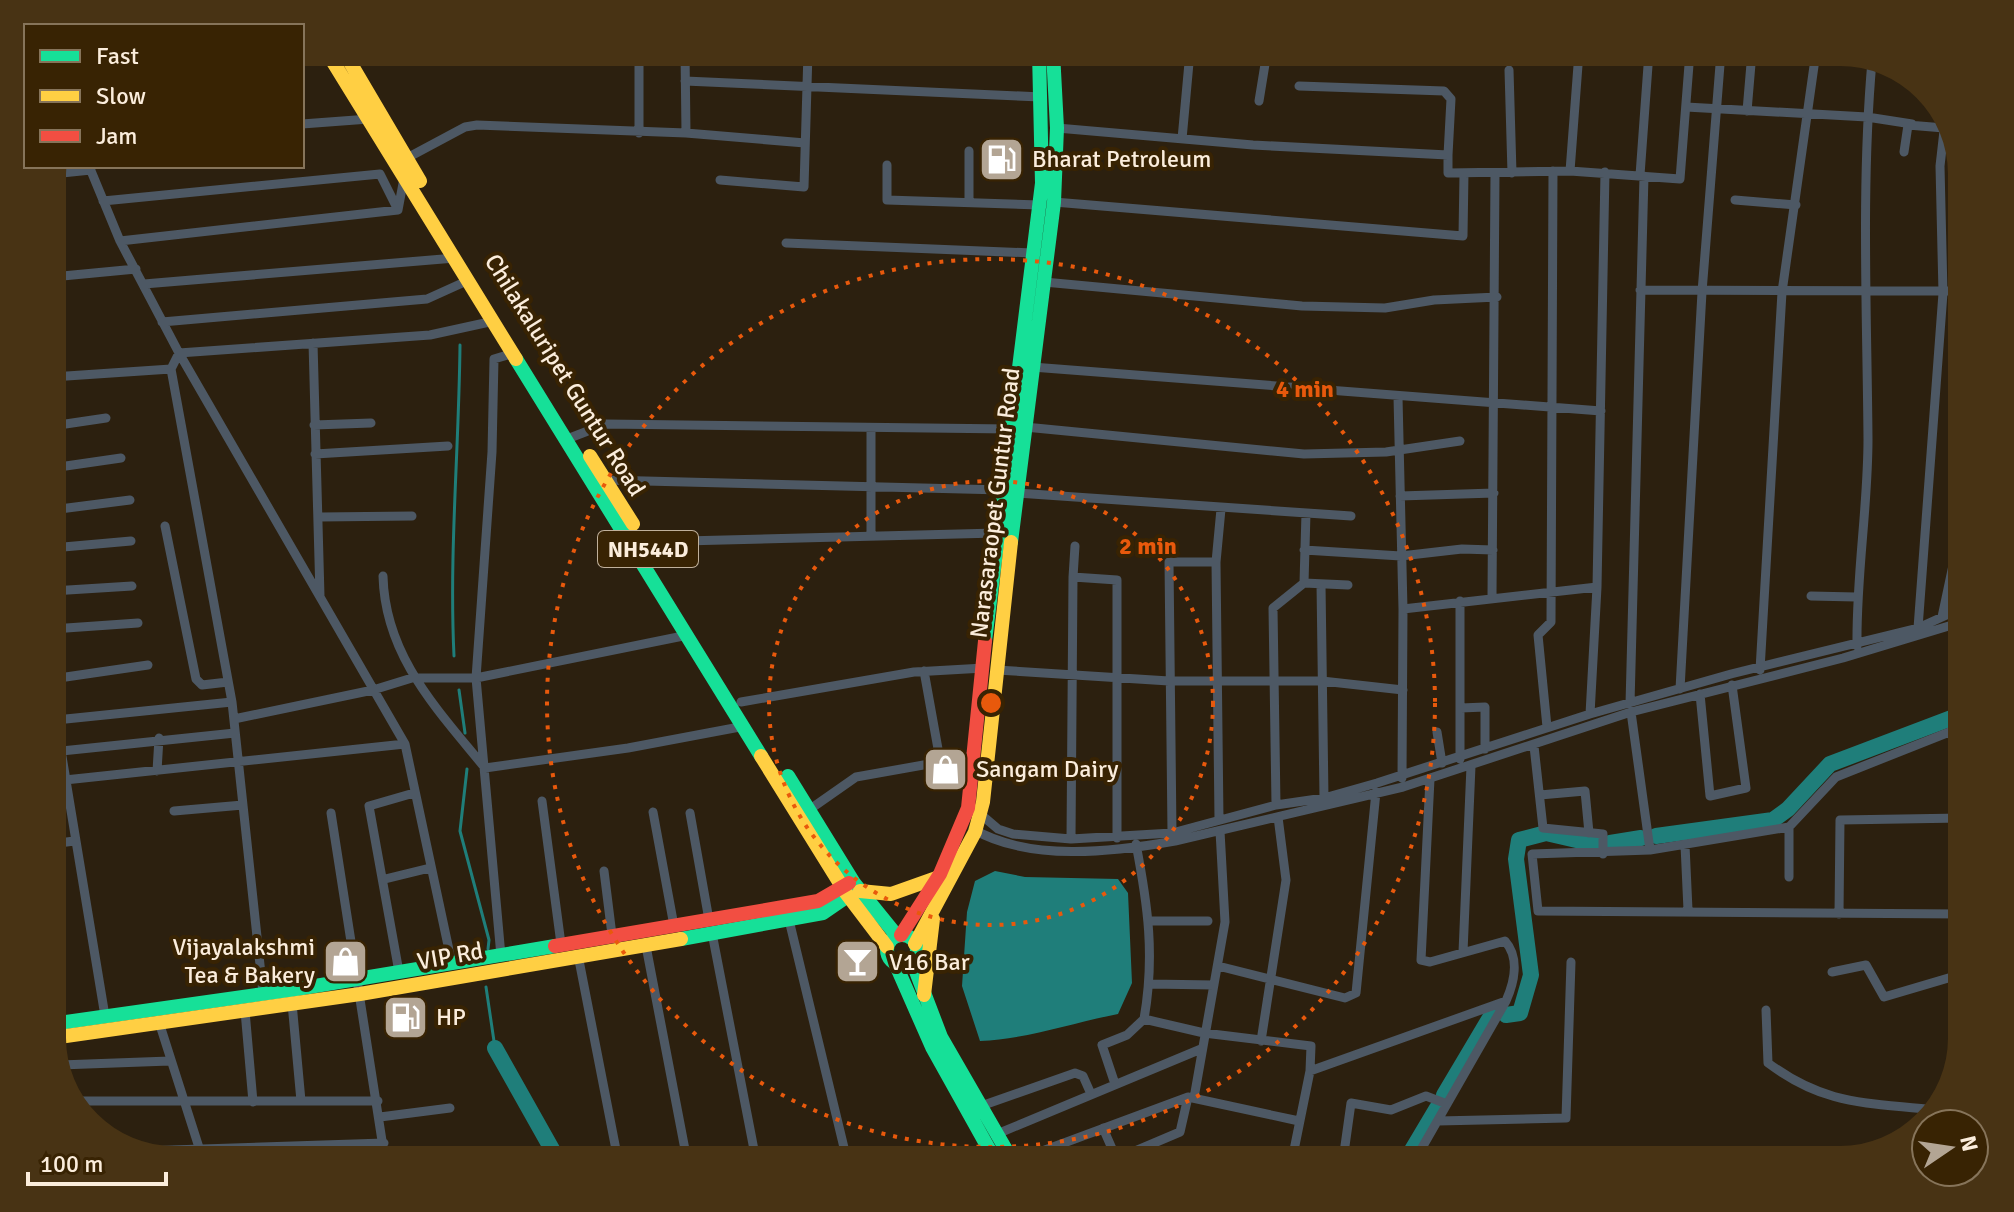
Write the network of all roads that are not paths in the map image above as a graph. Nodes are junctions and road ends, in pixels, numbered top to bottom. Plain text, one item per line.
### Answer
1 (336, 66) edge
2 (352, 66) edge
3 (639, 66) edge
4 (685, 66) edge
5 (808, 66) edge
6 (1042, 66) edge
7 (1051, 66) edge
8 (1189, 66) edge
9 (1265, 66) edge
10 (1578, 66) edge
11 (1648, 66) edge
12 (1689, 66) edge
13 (1720, 66) edge
14 (1751, 66) edge
15 (1815, 66) edge
16 (1509, 70) dead end
17 (1871, 71) edge
18 (685, 81) junction
19 (1299, 86) dead end
20 (808, 88) junction
21 (1048, 97) junction
22 (1259, 101) dead end
23 (1686, 107) junction
24 (1716, 108) junction
25 (1747, 111) junction
26 (1810, 116) junction
27 (1867, 117) junction
28 (369, 119) junction
29 (304, 124) edge
30 (1912, 124) junction
31 (1937, 127) edge
32 (1057, 128) junction
33 (639, 133) junction
34 (686, 133) junction
35 (1182, 139) junction
36 (1943, 141) edge
37 (805, 143) junction
38 (969, 151) dead end
39 (1904, 152) dead end
40 (1448, 155) junction
41 (407, 158) junction
42 (887, 165) dead end
43 (90, 168) edge
44 (1553, 171) junction
45 (1570, 171) junction
46 (66, 172) edge
47 (1605, 172) junction
48 (1464, 173) junction
49 (1495, 173) junction
50 (1512, 173) junction
51 (405, 176) junction
52 (1642, 176) junction
53 (720, 180) dead end
54 (1735, 200) dead end
55 (103, 201) junction
56 (969, 202) junction
57 (1047, 203) junction
58 (1796, 205) junction
59 (398, 210) junction
60 (120, 241) junction
61 (786, 243) dead end
62 (1032, 253) junction
63 (455, 258) junction
64 (136, 269) junction
65 (66, 276) edge
66 (469, 280) junction
67 (1044, 282) junction
68 (144, 284) junction
69 (1640, 290) junction
70 (1702, 292) junction
71 (1782, 292) junction
72 (1948, 292) edge
73 (1865, 293) junction
74 (1943, 293) junction
75 (1497, 297) junction
76 (494, 321) junction
77 (162, 322) junction
78 (313, 343) junction
79 (179, 353) junction
80 (514, 353) junction
81 (1032, 367) junction
82 (171, 369) junction
83 (66, 376) edge
84 (1398, 397) junction
85 (1496, 401) junction
86 (1555, 410) junction
87 (1601, 411) junction
88 (106, 418) dead end
89 (371, 423) dead end
90 (66, 424) edge
91 (314, 425) junction
92 (871, 428) junction
93 (1018, 428) junction
94 (572, 437) junction
95 (1460, 441) dead end
96 (448, 446) dead end
97 (1400, 449) junction
98 (315, 454) junction
99 (121, 458) dead end
100 (66, 466) edge
101 (606, 480) junction
102 (872, 485) junction
103 (1010, 492) junction
104 (1494, 493) junction
105 (1400, 496) junction
106 (130, 500) dead end
107 (66, 508) edge
108 (1221, 509) junction
109 (1306, 513) junction
110 (412, 516) dead end
111 (1351, 516) dead end
112 (320, 517) junction
113 (165, 526) dead end
114 (997, 533) junction
115 (871, 536) junction
116 (131, 541) dead end
117 (644, 542) junction
118 (1075, 546) dead end
119 (66, 547) edge
120 (1304, 550) junction
121 (1493, 550) junction
122 (1401, 556) junction
123 (1216, 562) junction
124 (383, 576) dead end
125 (1073, 577) junction
126 (1304, 583) junction
127 (1321, 584) junction
128 (1348, 585) dead end
129 (132, 586) dead end
130 (1597, 587) junction
131 (1948, 589) edge
132 (66, 590) edge
133 (1552, 591) junction
134 (1811, 596) dead end
135 (320, 597) junction
136 (1492, 597) junction
137 (1856, 597) junction
138 (1460, 601) junction
139 (1403, 609) junction
140 (1948, 614) edge
141 (1942, 617) junction
142 (138, 623) dead end
143 (66, 628) edge
144 (1918, 628) junction
145 (1948, 629) edge
146 (688, 635) junction
147 (1857, 646) junction
148 (148, 665) dead end
149 (1760, 666) junction
150 (991, 669) junction
151 (924, 671) junction
152 (1070, 674) junction
153 (66, 677) edge
154 (412, 678) junction
155 (476, 678) junction
156 (1119, 678) junction
157 (1272, 678) junction
158 (1760, 678) junction
159 (1218, 680) junction
160 (1169, 681) junction
161 (1322, 681) junction
162 (228, 682) junction
163 (1732, 685) junction
164 (1680, 689) junction
165 (373, 690) junction
166 (1403, 690) junction
167 (1700, 694) junction
168 (232, 702) junction
169 (741, 702) junction
170 (1461, 708) junction
171 (1631, 708) junction
172 (1590, 714) junction
173 (66, 719) edge
174 (234, 719) junction
175 (745, 726) junction
176 (1547, 727) junction
177 (1437, 732) dead end
178 (235, 733) junction
179 (1948, 733) edge
180 (159, 738) junction
181 (405, 744) junction
182 (1534, 746) junction
183 (1485, 749) junction
184 (66, 751) edge
185 (975, 756) junction
186 (1460, 759) junction
187 (940, 760) junction
188 (238, 761) junction
189 (1442, 763) junction
190 (1471, 766) junction
191 (485, 768) junction
192 (157, 771) junction
193 (1402, 774) junction
194 (1430, 779) junction
195 (66, 780) edge
196 (66, 787) edge
197 (1403, 787) junction
198 (1376, 792) junction
199 (414, 793) junction
200 (1540, 795) junction
201 (1324, 798) junction
202 (542, 801) dead end
203 (243, 805) junction
204 (1276, 805) junction
205 (174, 811) dead end
206 (975, 811) junction
207 (653, 812) dead end
208 (331, 813) dead end
209 (690, 813) dead end
210 (805, 813) junction
211 (1278, 817) junction
212 (1948, 818) edge
213 (1219, 825) junction
214 (970, 827) junction
215 (1789, 827) junction
216 (1172, 833) junction
217 (1589, 833) junction
218 (1134, 837) junction
219 (1117, 838) junction
220 (1071, 839) junction
221 (74, 841) junction
222 (66, 842) edge
223 (1685, 845) junction
224 (1137, 848) junction
225 (1650, 850) junction
226 (1603, 854) junction
227 (430, 868) junction
228 (604, 871) dead end
229 (1789, 877) dead end
230 (936, 878) junction
231 (385, 879) junction
232 (852, 889) junction
233 (934, 906) junction
234 (1688, 910) junction
235 (1839, 914) junction
236 (1948, 914) edge
237 (789, 920) junction
238 (1151, 921) junction
239 (1208, 921) dead end
240 (674, 926) junction
241 (710, 926) junction
242 (612, 935) junction
243 (895, 939) junction
244 (569, 943) junction
245 (915, 944) junction
246 (646, 946) junction
247 (1463, 952) junction
248 (578, 957) junction
249 (495, 961) junction
250 (912, 961) junction
251 (1571, 962) dead end
252 (895, 963) junction
253 (452, 964) junction
254 (1218, 966) junction
255 (399, 972) junction
256 (1832, 972) dead end
257 (358, 978) junction
258 (1948, 978) edge
259 (1270, 979) junction
260 (1150, 984) junction
261 (1214, 985) junction
262 (263, 993) junction
263 (360, 994) junction
264 (924, 995) junction
265 (1506, 1001) junction
266 (292, 1003) junction
267 (1766, 1010) dead end
268 (245, 1011) junction
269 (105, 1016) junction
270 (1144, 1019) junction
271 (66, 1022) edge
272 (159, 1022) junction
273 (1204, 1033) junction
274 (66, 1036) edge
275 (1261, 1041) junction
276 (1201, 1049) junction
277 (170, 1061) junction
278 (70, 1065) edge
279 (1310, 1071) junction
280 (1115, 1084) junction
281 (1091, 1094) junction
282 (1191, 1097) junction
283 (86, 1101) edge
284 (183, 1101) junction
285 (301, 1101) junction
286 (378, 1101) junction
287 (253, 1102) junction
288 (1447, 1104) junction
289 (981, 1106) junction
290 (450, 1108) dead end
291 (1918, 1108) edge
292 (380, 1117) junction
293 (1299, 1121) junction
294 (1438, 1121) junction
295 (1103, 1128) junction
296 (997, 1134) junction
297 (384, 1143) junction
298 (199, 1146) edge
299 (338, 1146) edge
300 (384, 1146) edge
301 (615, 1146) edge
302 (684, 1146) edge
303 (753, 1146) edge
304 (844, 1146) edge
305 (987, 1146) edge
306 (1004, 1146) edge
307 (1055, 1146) edge
308 (1110, 1146) edge
309 (1148, 1146) edge
310 (1295, 1146) edge
311 (1345, 1146) edge
312 (1423, 1146) edge

1 - 28 main road, NH544D
2 - 41 main road, NH544D
3 - 33 street
4 - 18 street
5 - 20 street
6 - 21 main road, Narasaraopet Guntur Road
7 - 21 main road, Narasaraopet Guntur Road
8 - 35 street
9 - 22 street
10 - 45 street
11 - 52 street
12 - 23 street
13 - 24 street
14 - 25 street
15 - 26 street
16 - 50 street
17 - 27 street
18 - 20 street
18 - 34 street
19 - 40 street
20 - 21 street
20 - 37 street
21 - 32 main road, Narasaraopet Guntur Road
21 - 57 main road, Narasaraopet Guntur Road
23 - 24 street
23 - 52 street
24 - 25 street
24 - 70 street
25 - 26 street
26 - 27 street
26 - 58 street
27 - 30 street
27 - 73 street
28 - 29 street
28 - 51 main road, NH544D
30 - 31 street
30 - 39 street
32 - 35 street
32 - 57 main road, Narasaraopet Guntur Road
33 - 34 street
33 - 41 street
34 - 37 street
35 - 40 street
36 - 74 street
37 - 53 street
38 - 56 street
40 - 48 street
41 - 94 main road, Chilakaluripet Guntur Road / NH544D
42 - 56 street
43 - 46 street
43 - 55 street
44 - 45 street
44 - 50 street
44 - 86 street
45 - 47 street
47 - 52 street
47 - 87 street
48 - 49 street
48 - 57 street
49 - 50 street
49 - 75 street
51 - 59 street
51 - 63 main road, Chilakaluripet Guntur Road / NH544D
52 - 69 street
54 - 58 street
55 - 59 street
55 - 60 street
56 - 57 street
57 - 62 main road, Narasaraopet Guntur Road
57 - 67 main road, Narasaraopet Guntur Road
58 - 71 street
59 - 60 street
60 - 64 street
61 - 62 street
62 - 93 main road, Narasaraopet Guntur Road
63 - 66 main road, Chilakaluripet Guntur Road / NH544D
63 - 68 street
64 - 65 street
64 - 68 street
66 - 76 main road, Chilakaluripet Guntur Road / NH544D
66 - 77 street
67 - 75 street
67 - 81 main road, Narasaraopet Guntur Road
68 - 77 street
69 - 70 street
69 - 171 street
70 - 71 street
70 - 164 street
71 - 73 street
71 - 149 street
72 - 74 street
73 - 74 street
73 - 137 street
74 - 144 street
75 - 85 street
76 - 78 street
76 - 80 main road, Chilakaluripet Guntur Road / NH544D
77 - 79 street
78 - 79 street
78 - 91 street
79 - 82 street
79 - 135 street
80 - 94 main road, Chilakaluripet Guntur Road / NH544D
80 - 155 street
81 - 84 street
81 - 93 main road, Narasaraopet Guntur Road
82 - 83 street
82 - 162 street
84 - 85 street
84 - 97 street
85 - 86 street
85 - 104 street
86 - 87 street
86 - 133 street
87 - 130 street
88 - 90 street
89 - 91 street
91 - 98 street
92 - 93 street
92 - 94 street
92 - 102 street
93 - 97 street
93 - 103 main road, Narasaraopet Guntur Road
94 - 101 main road, Chilakaluripet Guntur Road / NH544D
94 - 146 main road, Chilakaluripet Guntur Road / NH544D
95 - 97 street
96 - 98 street
97 - 105 street
98 - 112 street
99 - 100 street
101 - 102 street
101 - 117 main road, Chilakaluripet Guntur Road / NH544D
102 - 103 street
102 - 115 street
103 - 108 street
103 - 114 main road, Narasaraopet Guntur Road
103 - 150 main road, Narasaraopet Guntur Road
104 - 105 street
104 - 121 street
105 - 122 street
106 - 107 street
108 - 109 street
108 - 123 street
109 - 111 street
109 - 120 street
110 - 112 street
112 - 135 street
113 - 162 street
114 - 115 street
114 - 150 main road, Narasaraopet Guntur Road
115 - 117 street
116 - 119 street
117 - 169 main road, Chilakaluripet Guntur Road / NH544D
118 - 125 street
120 - 122 street
120 - 126 street
121 - 122 street
121 - 136 street
122 - 139 street
123 - 159 street
123 - 160 street
124 - 154 street
125 - 152 street
125 - 156 street
126 - 127 street
126 - 157 street
127 - 128 street
127 - 161 street
129 - 132 street
130 - 133 street
130 - 172 street
131 - 141 street
133 - 136 street
133 - 176 street
134 - 137 street
135 - 165 street
136 - 138 street
137 - 147 street
138 - 139 street
138 - 170 street
139 - 166 street
140 - 141 street
141 - 144 street
142 - 143 street
144 - 147 street
145 - 158 street
146 - 155 street
146 - 175 main road, Chilakaluripet Guntur Road / NH544D
147 - 149 street
148 - 153 street
149 - 158 street
149 - 164 street
150 - 151 street
150 - 152 street
150 - 185 main road, Narasaraopet Guntur Road
150 - 206 main road, Narasaraopet Guntur Road
151 - 169 street
151 - 187 street
152 - 156 street
152 - 220 street
154 - 155 street
154 - 165 street
154 - 191 street
155 - 191 street
156 - 160 street
156 - 219 street
157 - 159 street
157 - 161 street
157 - 204 street
158 - 163 street
159 - 160 street
159 - 213 street
160 - 216 street
161 - 166 street
161 - 201 street
162 - 168 street
163 - 167 street
163 - 167 street
164 - 171 street
165 - 174 street
165 - 181 street
166 - 193 street
167 - 171 street
168 - 173 street
168 - 174 street
169 - 210 main road, Chilakaluripet Guntur Road / NH544D
170 - 183 street
170 - 186 street
171 - 172 street
171 - 182 street
171 - 225 street
172 - 176 street
174 - 178 street
175 - 191 street
175 - 210 main road, Chilakaluripet Guntur Road / NH544D
176 - 183 street
177 - 189 street
178 - 180 street
178 - 188 street
179 - 215 street
180 - 184 street
180 - 192 street
181 - 188 street
181 - 199 street
182 - 190 street
182 - 200 street
183 - 186 street
185 - 187 street
185 - 206 main road, Narasaraopet Guntur Road
186 - 189 street
187 - 210 street
188 - 192 street
188 - 203 street
189 - 193 street
190 - 194 street
190 - 247 street
191 - 249 street
192 - 195 street
193 - 197 street
193 - 201 street
194 - 197 street
194 - 247 street
196 - 221 street
197 - 198 street
198 - 211 street
198 - 259 street
199 - 227 street
199 - 231 street
200 - 217 street
200 - 217 street
201 - 204 street
202 - 244 street
203 - 205 street
203 - 262 street
204 - 213 street
206 - 214 main road, Narasaraopet Guntur Road
206 - 220 street
207 - 240 street
208 - 257 street
209 - 241 street
210 - 232 main road, Chilakaluripet Guntur Road / NH544D
211 - 213 street
211 - 259 street
212 - 235 street
213 - 216 street
213 - 224 street
213 - 254 street
214 - 224 street
214 - 230 main road, Narasaraopet Guntur Road
214 - 233 main road, Narasaraopet Guntur Road
215 - 223 street
215 - 229 street
216 - 218 street
217 - 226 street
218 - 219 street
218 - 224 street
219 - 220 street
221 - 222 street
221 - 269 street
223 - 225 street
223 - 234 street
224 - 238 street
225 - 226 street
226 - 234 street
227 - 231 street
227 - 253 street
228 - 242 street
230 - 232 main road
230 - 243 main road, Narasaraopet Guntur Road
231 - 255 street
232 - 237 main road, VIP Rd
232 - 241 main road, VIP Rd
232 - 243 main road, Chilakaluripet Guntur Road / NH544D
233 - 245 main road, Narasaraopet Guntur Road
233 - 264 main road
234 - 235 street
235 - 236 street
237 - 241 main road, VIP Rd
237 - 304 street
238 - 239 street
238 - 260 street
240 - 241 main road, VIP Rd
240 - 242 main road, VIP Rd
241 - 246 main road, VIP Rd
241 - 303 street
242 - 244 main road, VIP Rd
243 - 245 main road, NH544D
243 - 252 main road, NH544D
244 - 248 street
244 - 249 main road, VIP Rd
245 - 250 main road, Narasaraopet Guntur Road
246 - 248 main road, VIP Rd
246 - 302 street
247 - 265 street
248 - 249 main road, VIP Rd
248 - 301 street
249 - 253 main road, VIP Rd
249 - 263 main road, VIP Rd
250 - 252 main road
250 - 264 main road
251 - 294 street
252 - 305 main road
253 - 255 main road, VIP Rd
254 - 259 street
254 - 261 street
255 - 257 main road, VIP Rd
256 - 258 street
257 - 262 main road, VIP Rd
257 - 263 street
259 - 275 street
260 - 261 street
260 - 270 street
261 - 273 street
262 - 269 main road, VIP Rd
263 - 266 main road, VIP Rd
263 - 286 street
264 - 289 main road
265 - 279 street
265 - 288 street
266 - 268 main road, VIP Rd
266 - 285 street
267 - 291 street
268 - 272 main road, VIP Rd
268 - 287 street
269 - 271 main road, VIP Rd
270 - 273 street
270 - 280 street
272 - 274 main road, VIP Rd
272 - 277 street
273 - 275 street
273 - 276 street
275 - 279 street
276 - 280 street
276 - 282 street
277 - 278 street
277 - 284 street
279 - 293 street
280 - 281 street
281 - 289 street
281 - 296 street
282 - 293 street
282 - 295 street
282 - 309 street
283 - 284 street
284 - 287 street
284 - 298 street
285 - 286 street
285 - 287 street
286 - 292 street
288 - 294 street
288 - 311 street
289 - 296 main road
290 - 292 street
292 - 297 street
293 - 310 street
294 - 312 street
295 - 307 street
295 - 308 street
296 - 306 main road
297 - 299 street
297 - 300 street

